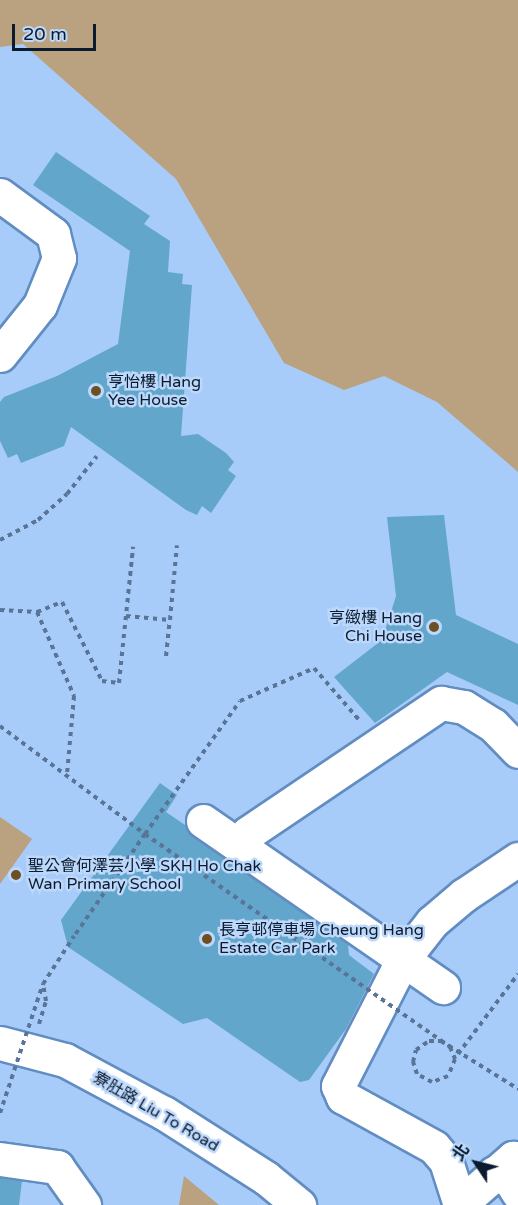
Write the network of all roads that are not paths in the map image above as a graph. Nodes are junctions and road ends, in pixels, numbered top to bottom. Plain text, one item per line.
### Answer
1 (0, 195) edge
2 (0, 355) edge
3 (518, 751) edge
4 (203, 821) dead end
5 (240, 847) junction
6 (518, 859) edge
7 (403, 959) junction
8 (443, 987) dead end
9 (0, 1043) edge
10 (0, 1159) edge
11 (485, 1190) edge
12 (84, 1205) edge
13 (299, 1205) edge

1 - 2 street
3 - 5 street
4 - 5 street
5 - 7 street
6 - 7 street
7 - 8 street
7 - 11 street
9 - 13 street, 寮肚路 Liu To Road
10 - 12 street

